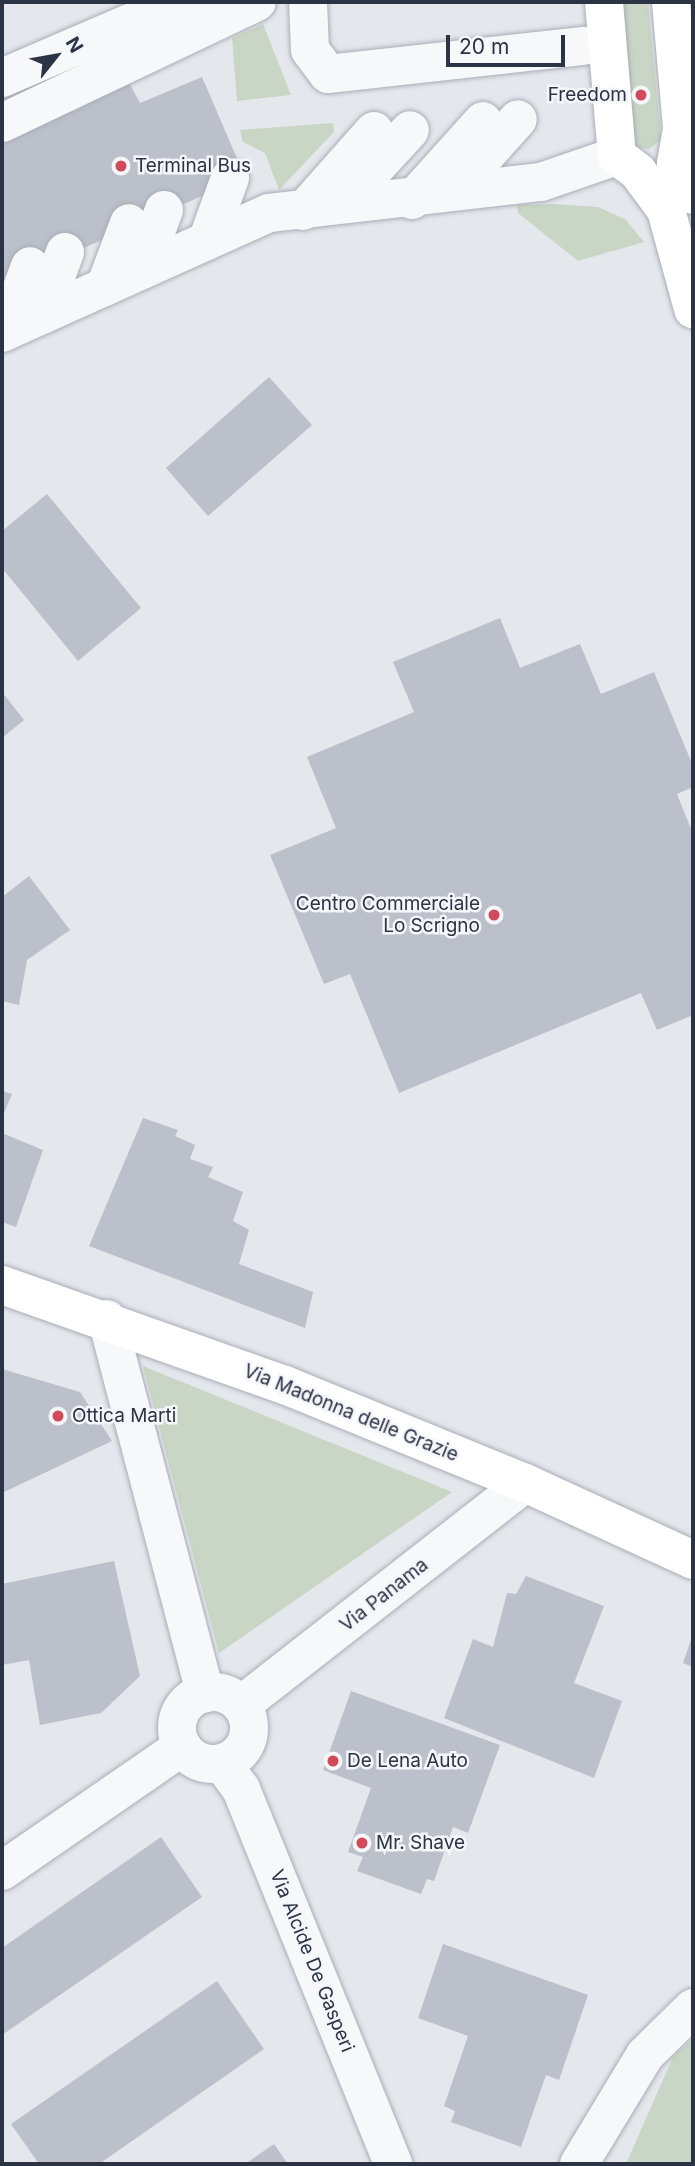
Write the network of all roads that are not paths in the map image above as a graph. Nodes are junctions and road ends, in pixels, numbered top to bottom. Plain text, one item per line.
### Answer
1 (217, 2) edge
2 (257, 2) edge
3 (308, 2) edge
4 (604, 2) edge
5 (671, 2) edge
6 (685, 45) edge
7 (583, 46) dead end
8 (2, 78) edge
9 (2, 123) edge
10 (627, 164) junction
11 (230, 178) dead end
12 (684, 179) edge
13 (450, 194) junction
14 (180, 202) dead end
15 (394, 202) junction
16 (320, 210) junction
17 (174, 256) junction
18 (30, 265) dead end
19 (73, 301) junction
20 (693, 309) edge
21 (4, 332) edge
22 (2, 1285) edge
23 (107, 1319) junction
24 (525, 1483) junction
25 (693, 1560) edge
26 (205, 1693) junction
27 (242, 1705) junction
28 (182, 1747) junction
29 (222, 1763) junction
30 (2, 1871) edge
31 (693, 2008) edge
32 (393, 2164) edge
33 (579, 2164) edge

1 - 8 street
2 - 9 street
3 - 7 street
4 - 10 main road
5 - 6 main road
6 - 12 main road
10 - 12 main road
10 - 13 street
10 - 20 main road
11 - 17 street
13 - 15 street
13 - 15 street
14 - 17 street
15 - 16 street
15 - 16 street
16 - 17 street
17 - 19 street
18 - 21 street
19 - 19 street
19 - 21 street
22 - 23 main road, Via Madonna delle Grazie
23 - 24 main road, Via Madonna delle Grazie
23 - 26 street
24 - 25 main road, Via Madonna delle Grazie
24 - 27 street, Via Panama
26 - 27 street
26 - 28 street
27 - 29 street
28 - 29 street
28 - 30 street
29 - 32 street, Via Alcide De Gasperi
31 - 33 street

